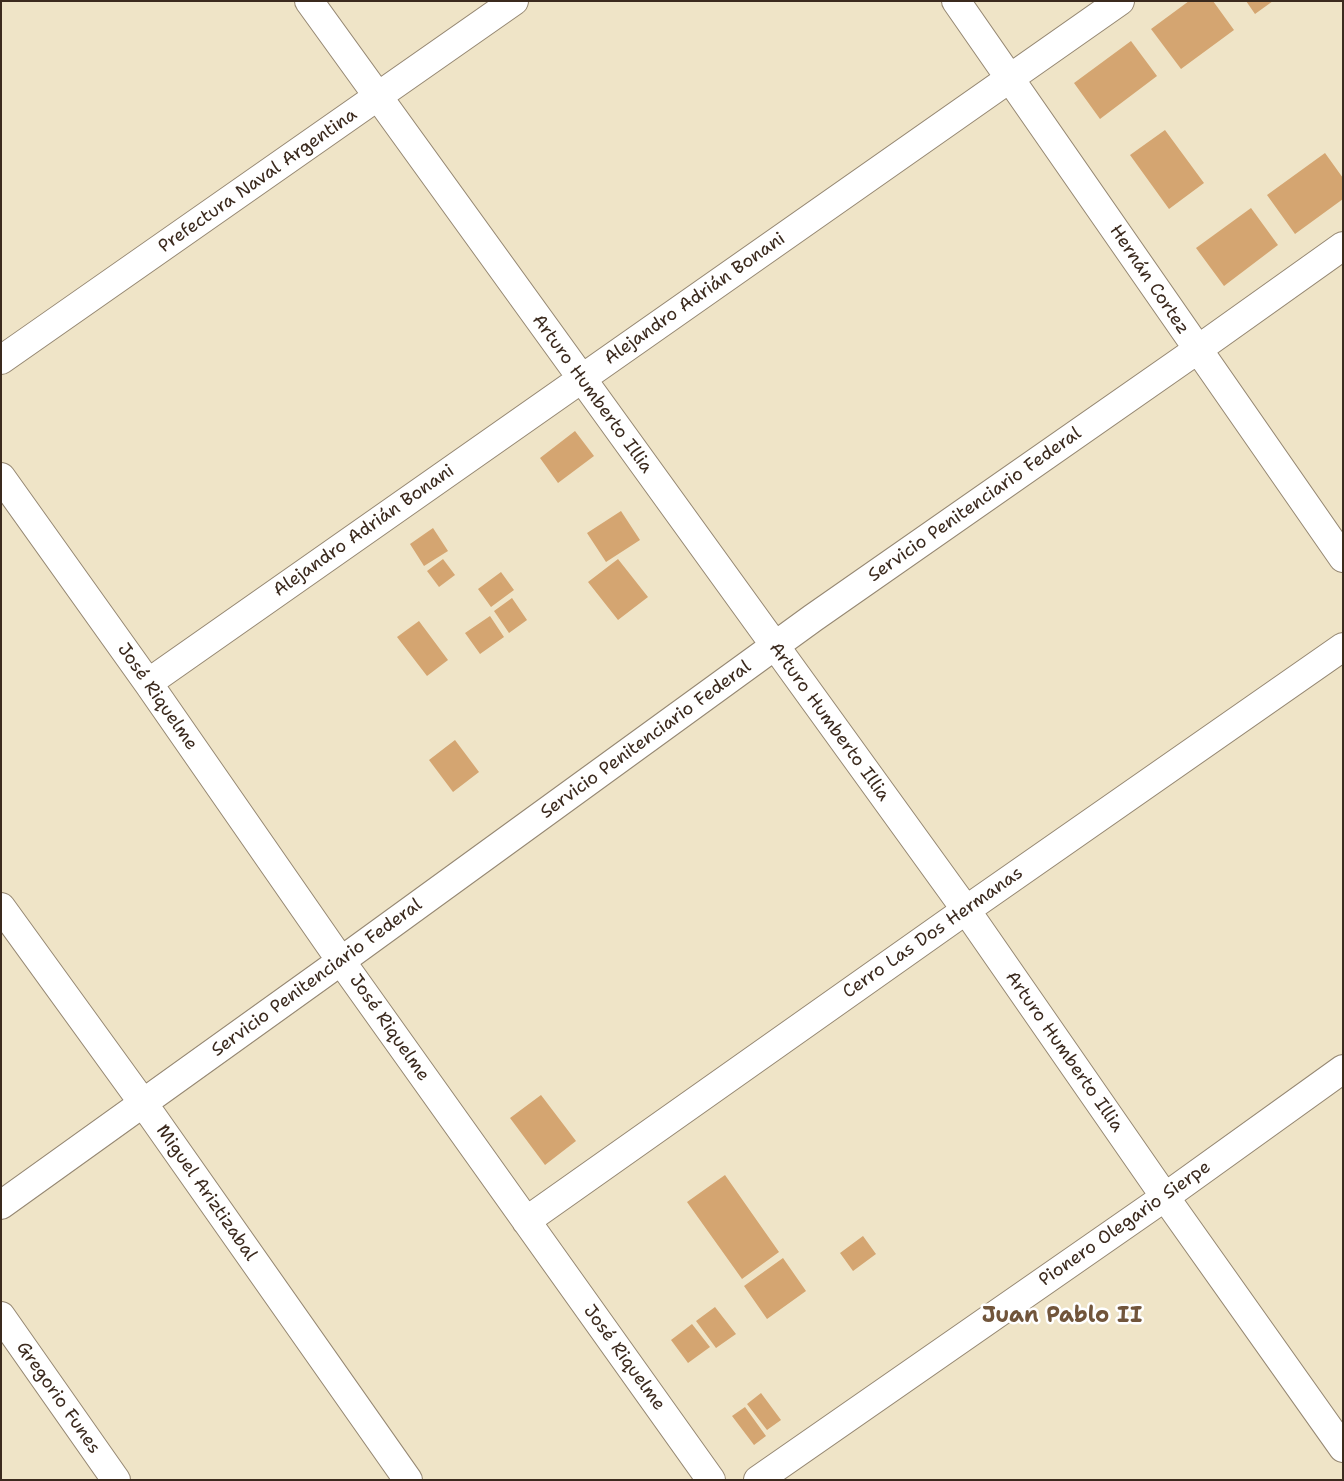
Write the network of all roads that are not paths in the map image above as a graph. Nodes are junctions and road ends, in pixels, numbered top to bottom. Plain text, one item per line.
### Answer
1 (309, 1) edge
2 (514, 1) edge
3 (956, 1) edge
4 (1120, 1) edge
5 (1011, 79) junction
6 (378, 97) junction
7 (1343, 246) edge
8 (1197, 350) junction
9 (1, 360) edge
10 (581, 379) junction
11 (1, 478) edge
12 (1343, 558) edge
13 (774, 647) junction
14 (1343, 647) edge
15 (148, 683) junction
16 (1, 908) edge
17 (966, 910) junction
18 (342, 961) junction
19 (1343, 1069) edge
20 (143, 1103) junction
21 (1165, 1197) junction
22 (1, 1205) edge
23 (526, 1221) junction
24 (1, 1316) edge
25 (1343, 1448) edge
26 (116, 1480) edge
27 (408, 1480) edge
28 (711, 1480) edge
29 (758, 1480) edge

1 - 6 street, Arturo Humberto Illia
2 - 6 street, Prefectura Naval Argentina
3 - 5 street, Hernán Cortez
4 - 5 street, Alejandro Adrián Bonani
5 - 8 street, Hernán Cortez
5 - 10 street, Alejandro Adrián Bonani
6 - 9 street, Prefectura Naval Argentina
6 - 10 street, Arturo Humberto Illia
7 - 8 street, Servicio Penitenciario Federal
8 - 12 street, Hernán Cortez
8 - 13 street, Servicio Penitenciario Federal
10 - 13 street, Arturo Humberto Illia
10 - 15 street, Alejandro Adrián Bonani
11 - 15 street, José Riquelme
13 - 17 street, Arturo Humberto Illia
13 - 18 street, Servicio Penitenciario Federal
14 - 17 street, Cerro Las Dos Hermanas
15 - 18 street, José Riquelme
16 - 20 street, Miguel Ariztizabal
17 - 21 street, Arturo Humberto Illia
17 - 23 street, Cerro Las Dos Hermanas
18 - 20 street, Servicio Penitenciario Federal
18 - 23 street, José Riquelme
19 - 21 street, Pionero Olegario Sierpe
20 - 22 street, Servicio Penitenciario Federal
20 - 27 street, Miguel Ariztizabal
21 - 25 street, Arturo Humberto Illia
21 - 29 street, Pionero Olegario Sierpe
23 - 28 street, José Riquelme
24 - 26 street, Gregorio Funes

